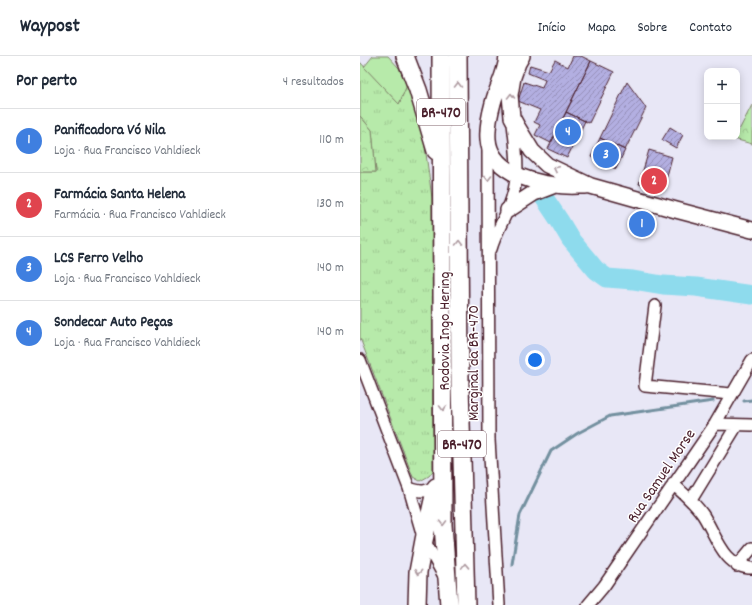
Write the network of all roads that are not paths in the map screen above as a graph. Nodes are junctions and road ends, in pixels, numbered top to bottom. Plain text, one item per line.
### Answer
1 (405, 56) edge
2 (441, 56) edge
3 (458, 56) edge
4 (506, 56) edge
5 (522, 56) edge
6 (512, 117) junction
7 (488, 140) junction
8 (442, 168) junction
9 (518, 175) junction
10 (555, 185) junction
11 (591, 186) junction
12 (508, 210) junction
13 (752, 230) edge
14 (488, 264) junction
15 (655, 306) dead end
16 (360, 360) edge
17 (752, 360) edge
18 (731, 394) junction
19 (715, 424) junction
20 (737, 425) junction
21 (752, 425) edge
22 (440, 478) junction
23 (673, 484) junction
24 (409, 488) junction
25 (691, 500) junction
26 (424, 540) junction
27 (752, 548) edge
28 (737, 566) junction
29 (752, 568) edge
30 (447, 582) junction
31 (417, 605) edge
32 (449, 605) edge
33 (466, 605) edge
34 (499, 605) edge
35 (588, 605) edge

1 - 8 highway
2 - 8 highway, Rodovia Ingo Hering / BR-470
33 -> 3 highway, Rodovia Ingo Hering / BR-470
4 - 7 main road
6 -> 5 main road
6 - 9 street, Marginal da BR-470
11 -> 6 main road
7 - 9 main road
7 -> 14 street, Marginal da BR-470
8 -> 22 highway, Rodovia Ingo Hering / BR-470
9 - 10 main road
9 - 12 street, Marginal da BR-470
10 - 11 main road
10 - 12 main road
11 - 13 main road
12 - 14 street, Marginal da BR-470
14 - 34 street, Marginal da BR-470
15 - 18 street
16 - 24 street
17 - 18 street, Rua Samuel Morse
18 - 19 street, Rua Samuel Morse
19 - 20 street
19 - 23 street, Rua Samuel Morse
20 - 21 street
20 - 25 street
22 - 24 street
22 - 26 highway
22 -> 30 highway, Rodovia Ingo Hering / BR-470
23 - 25 street
23 - 35 street, Rua Samuel Morse
24 - 26 street
25 - 28 street
26 - 30 street
26 -> 31 highway
27 - 28 street
28 - 29 street
30 - 32 highway, Rodovia Ingo Hering / BR-470

